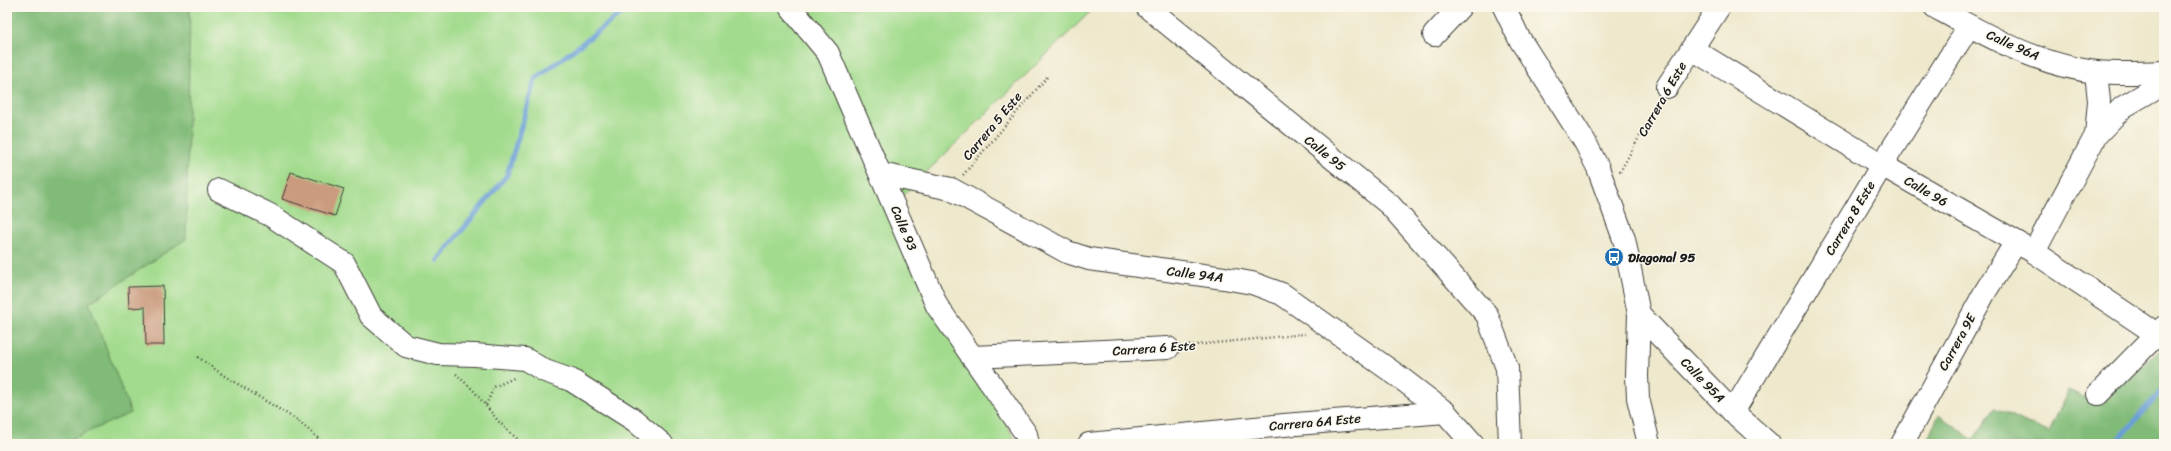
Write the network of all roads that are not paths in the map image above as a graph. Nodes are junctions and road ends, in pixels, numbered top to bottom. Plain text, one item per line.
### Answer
1 (790, 7) edge
2 (1147, 7) edge
3 (1460, 7) edge
4 (1504, 7) edge
5 (1719, 7) edge
6 (1935, 7) edge
7 (1970, 26) junction
8 (1434, 35) dead end
9 (1692, 49) junction
10 (2096, 72) junction
11 (2164, 72) edge
12 (2164, 83) edge
13 (1667, 87) road end
14 (2096, 135) junction
15 (1882, 165) junction
16 (881, 174) junction
17 (219, 190) dead end
18 (2025, 247) junction
19 (1639, 314) junction
20 (2161, 331) edge
21 (1168, 348) road end
22 (972, 356) junction
23 (2098, 394) dead end
24 (1445, 412) junction
25 (1733, 412) junction
26 (1027, 439) edge
27 (662, 444) edge
28 (1046, 444) edge
29 (1089, 444) edge
30 (1472, 444) edge
31 (1510, 444) edge
32 (1649, 444) edge
33 (1769, 444) edge
34 (1902, 444) edge

1 - 16 street, Calle 93
2 - 31 street, Calle 95
3 - 8 street
4 - 19 street
5 - 9 street, Carrera 6 Este
6 - 7 street, Calle 96A
7 - 10 street, Calle 96A
7 - 15 street, Carrera 8 Este
9 - 13 street, Carrera 6 Este
9 - 15 street, Calle 96
10 - 11 street, Calle 96A
10 - 14 street, Carrera 9E
12 - 14 street
14 - 18 street, Carrera 9E
15 - 18 street, Calle 96
15 - 25 street, Carrera 8 Este
16 - 22 street, Calle 93
16 - 24 street, Calle 94A
17 - 27 street
18 - 20 street, Calle 96
18 - 34 street, Carrera 9E
19 - 25 street, Calle 95A
19 - 32 street
20 - 23 street
21 - 22 street, Carrera 6 Este
22 - 26 street, Calle 93
24 - 29 street, Carrera 6A Este
24 - 30 street, Calle 94A
25 - 33 street, Calle 95A
26 - 28 street

